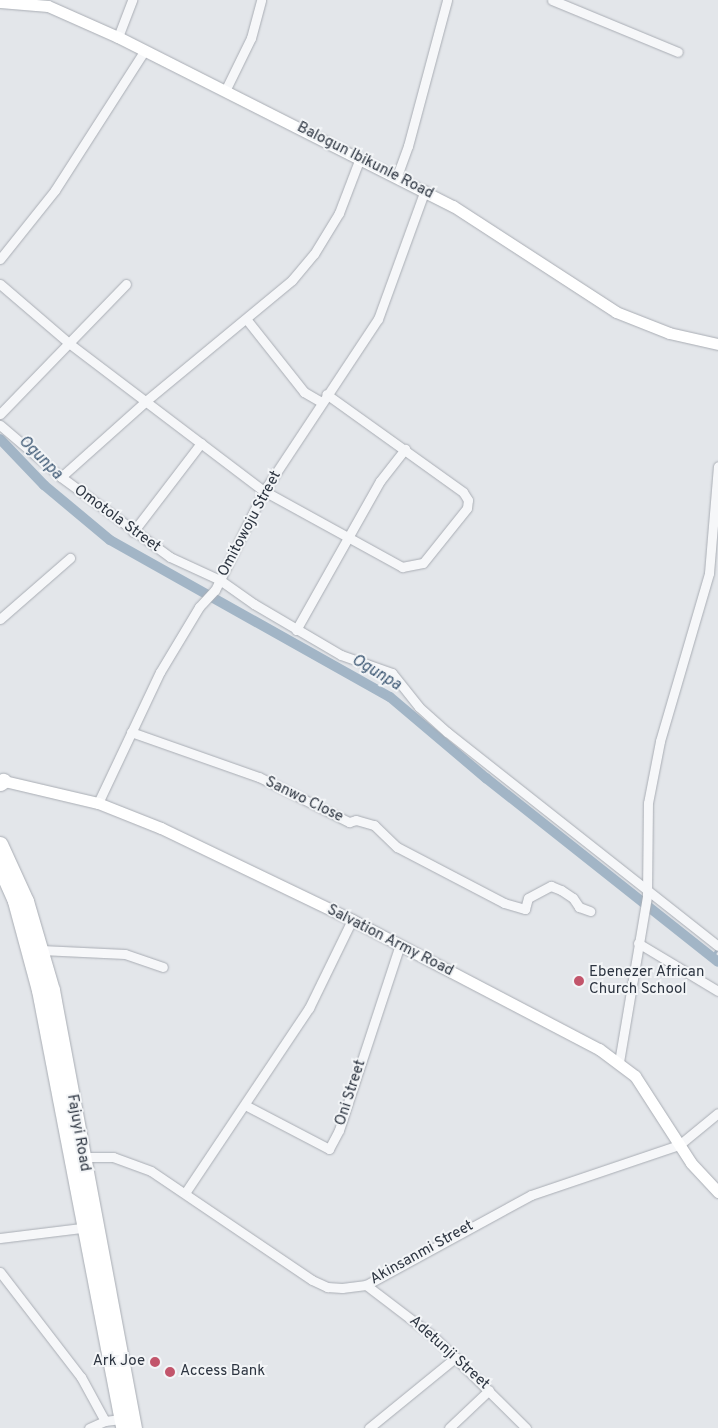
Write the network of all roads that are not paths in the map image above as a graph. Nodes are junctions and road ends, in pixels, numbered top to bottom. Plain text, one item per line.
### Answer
1 (132, 0) edge
2 (261, 0) edge
3 (447, 0) edge
4 (552, 0) edge
5 (0, 2) edge
6 (118, 37) junction
7 (145, 50) junction
8 (678, 52) dead end
9 (225, 91) junction
10 (360, 158) junction
11 (396, 176) junction
12 (425, 190) junction
13 (0, 259) edge
14 (0, 284) edge
15 (126, 284) dead end
16 (247, 320) junction
17 (70, 344) junction
18 (718, 344) edge
19 (326, 394) junction
20 (147, 400) junction
21 (321, 402) junction
22 (0, 414) edge
23 (0, 425) edge
24 (201, 443) junction
25 (405, 449) junction
26 (718, 466) edge
27 (61, 477) junction
28 (264, 491) junction
29 (133, 532) junction
30 (348, 538) junction
31 (70, 558) dead end
32 (220, 580) junction
33 (0, 619) edge
34 (296, 630) junction
35 (131, 732) junction
36 (1, 781) edge
37 (98, 803) junction
38 (0, 844) edge
39 (0, 867) edge
40 (647, 892) junction
41 (590, 911) dead end
42 (352, 920) junction
43 (638, 944) junction
44 (400, 945) junction
45 (716, 945) edge
46 (41, 950) junction
47 (163, 967) dead end
48 (718, 991) edge
49 (619, 1062) junction
50 (245, 1105) junction
51 (718, 1113) edge
52 (679, 1145) junction
53 (75, 1157) junction
54 (718, 1192) edge
55 (185, 1194) junction
56 (89, 1227) junction
57 (0, 1238) edge
58 (0, 1272) edge
59 (366, 1285) junction
60 (456, 1357) junction
61 (489, 1390) junction
62 (105, 1421) junction
63 (122, 1424) edge
64 (89, 1428) edge
65 (134, 1428) edge
66 (369, 1428) edge
67 (449, 1428) edge
68 (526, 1428) edge

1 - 6 street
2 - 9 street
3 - 11 street
4 - 8 street
5 - 6 main road, Balogun Ibikunle Road
6 - 7 main road, Balogun Ibikunle Road
7 - 9 main road, Balogun Ibikunle Road
7 - 13 street
9 - 10 main road, Balogun Ibikunle Road
10 - 11 main road, Balogun Ibikunle Road
10 - 16 street
11 - 12 main road, Balogun Ibikunle Road
12 - 18 main road, Balogun Ibikunle Road
12 - 19 street, Omitowoju Street
14 - 17 street
15 - 17 street
16 - 20 street
16 - 21 street
17 - 20 street
17 - 22 street
19 - 21 street, Omitowoju Street
19 - 25 street
20 - 24 street
20 - 27 street
21 - 28 street, Omitowoju Street
23 - 27 street, Omotola Street
24 - 28 street
24 - 29 street
25 - 30 street
25 - 30 street
26 - 40 street
27 - 29 street, Omotola Street
28 - 30 street
28 - 32 street, Omitowoju Street
29 - 32 street, Omotola Street
30 - 34 street
31 - 33 street
32 - 34 street, Omotola Street
32 - 35 street, Omitowoju Street
34 - 40 street, Omotola Street
35 - 37 street, Omitowoju Street
35 - 41 street, Sanwo Close
36 - 37 main road, Salvation Army Road
37 - 42 main road, Salvation Army Road
38 - 46 highway, Fajuyi Road
39 - 53 highway, Fajuyi Road
40 - 43 street
40 - 45 street, Omotola Street
42 - 44 main road, Salvation Army Road
42 - 50 street
43 - 48 street
43 - 49 street
44 - 49 main road, Salvation Army Road
44 - 50 street, Oni Street
46 - 47 street
46 - 53 highway, Fajuyi Road
49 - 52 main road, Salvation Army Road
50 - 55 street
51 - 52 street
52 - 54 main road, Salvation Army Road
52 - 59 street, Akinsanmi Street
53 - 55 street, Akinsanmi Street
53 - 56 highway, Fajuyi Road
55 - 59 street, Akinsanmi Street
56 - 57 street
56 - 63 highway, Fajuyi Road
56 - 65 highway, Fajuyi Road
58 - 62 street
59 - 60 street, Adetunji Street
60 - 61 street, Adetunji Street
60 - 66 street
61 - 67 street
61 - 68 street, Adetunji Street
62 - 63 street
62 - 64 street

